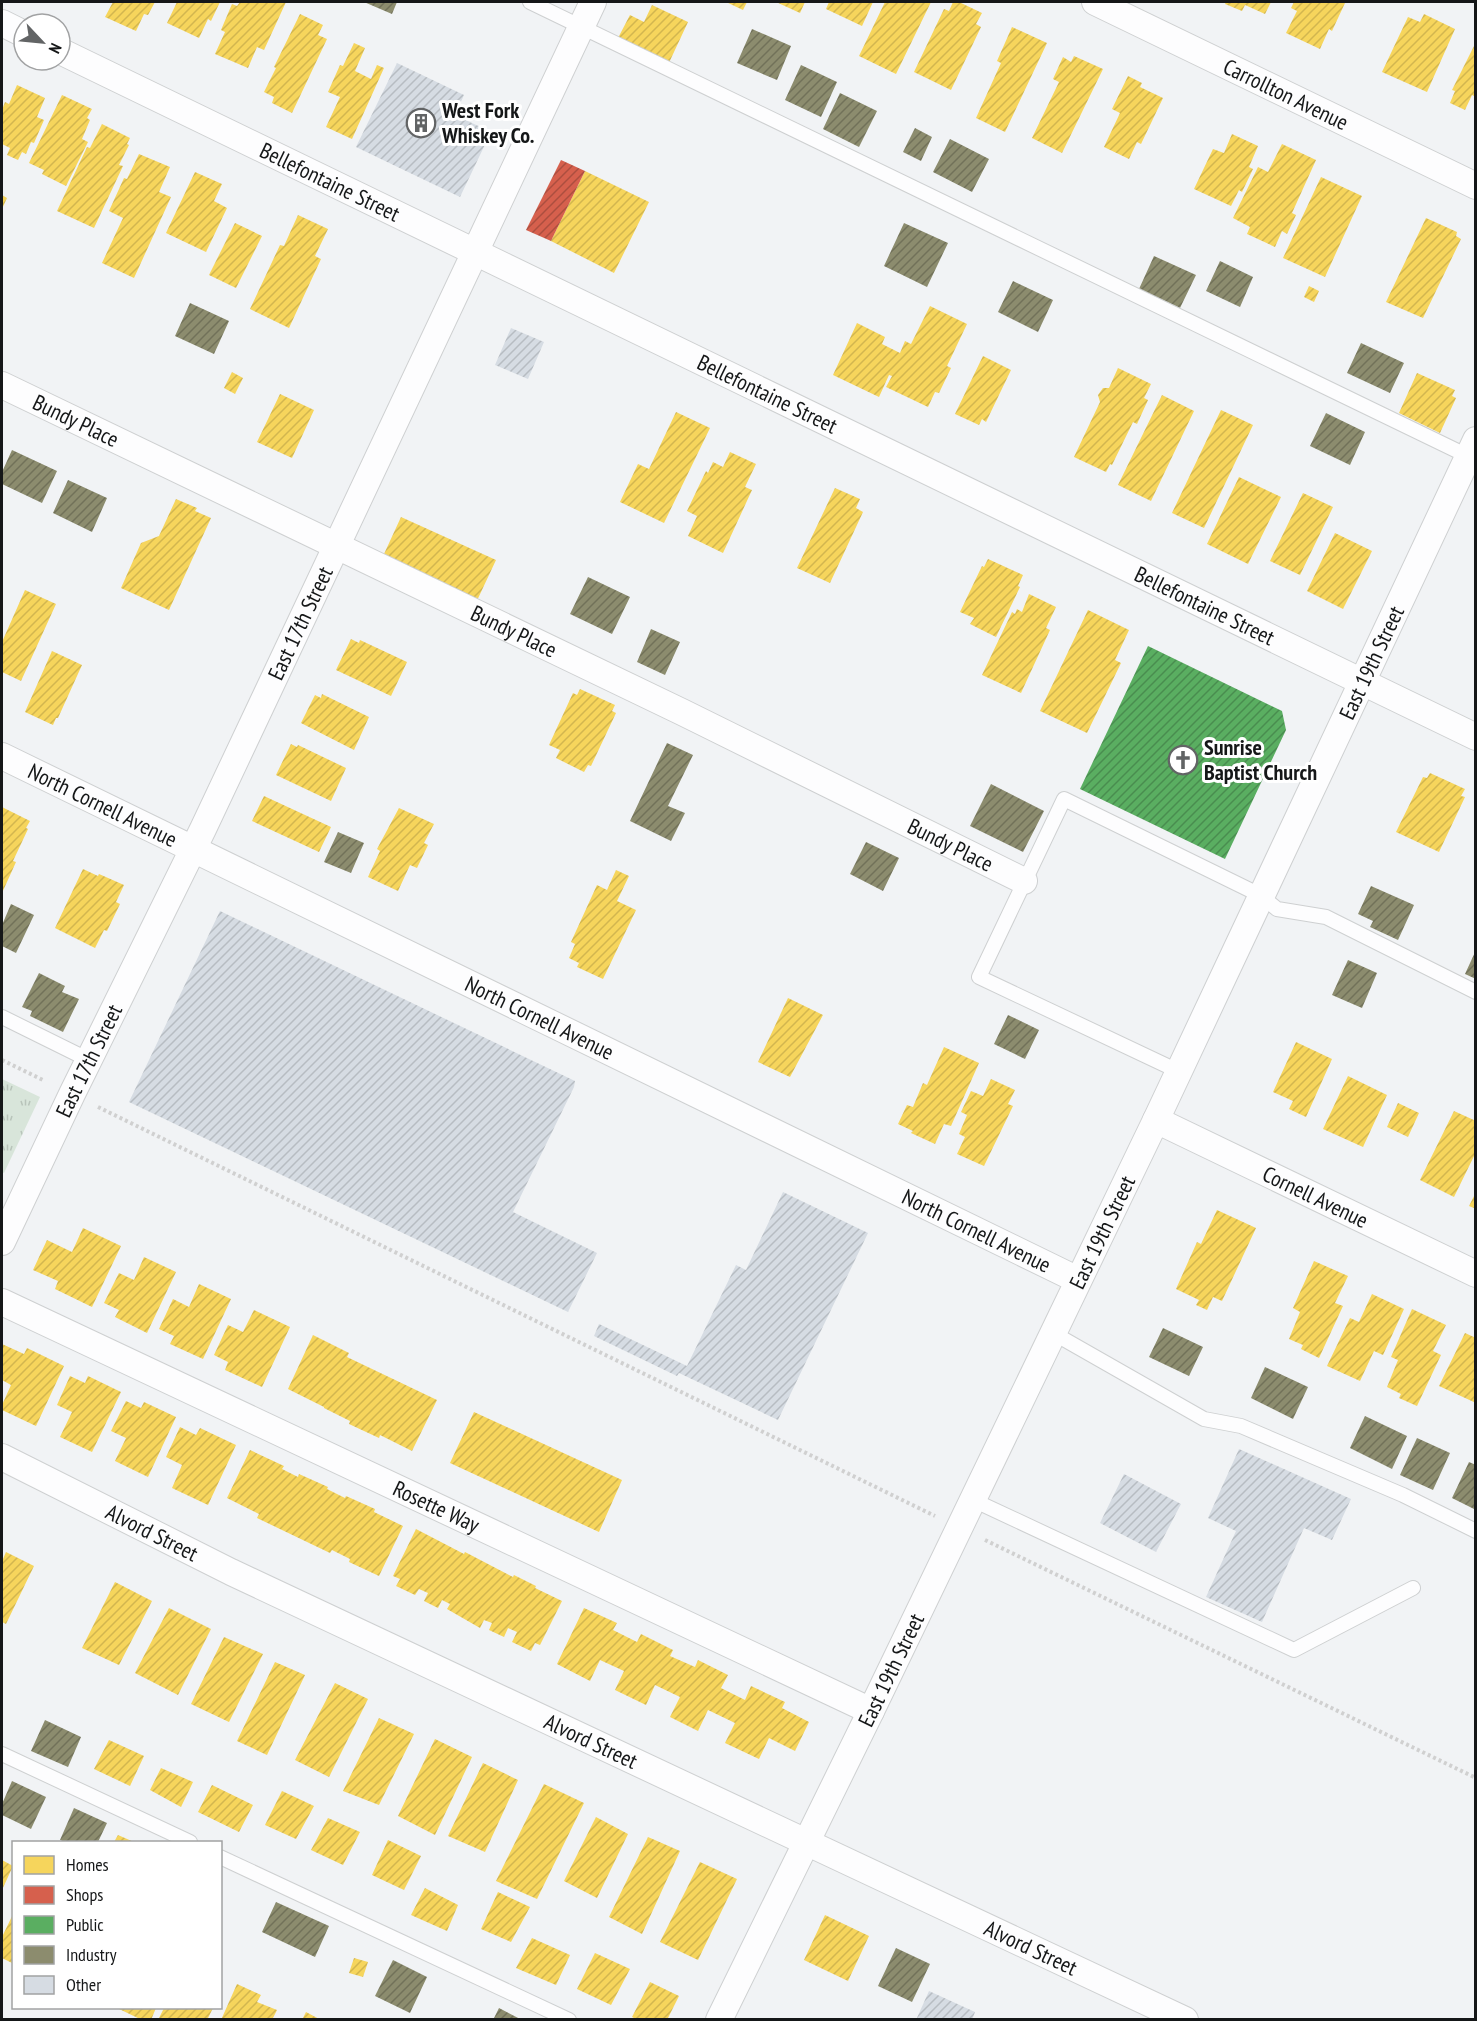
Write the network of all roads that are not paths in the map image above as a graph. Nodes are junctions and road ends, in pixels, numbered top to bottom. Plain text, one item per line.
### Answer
1 (530, 2) edge
2 (593, 2) edge
3 (1095, 2) edge
4 (582, 27) junction
5 (72, 57) edge
6 (1476, 186) edge
7 (476, 252) junction
8 (2, 385) edge
9 (1473, 452) edge
10 (337, 547) junction
11 (1361, 681) junction
12 (1476, 736) edge
13 (2, 756) edge
14 (194, 849) junction
15 (1024, 881) junction
16 (1260, 895) junction
17 (1476, 992) edge
18 (2, 1017) edge
19 (89, 1060) junction
20 (1178, 1071) junction
21 (1156, 1120) junction
22 (2, 1242) edge
23 (1476, 1274) edge
24 (1078, 1280) junction
25 (2, 1302) edge
26 (1053, 1333) junction
27 (2, 1457) edge
28 (973, 1500) junction
29 (1476, 1531) edge
30 (1413, 1588) dead end
31 (871, 1711) junction
32 (2, 1754) edge
33 (188, 1841) edge
34 (805, 1842) junction
35 (222, 1858) edge
36 (568, 2019) edge
37 (719, 2019) edge
38 (1185, 2019) edge

1 - 4 lane
2 - 4 street, East 17th Street
3 - 6 street, Carrollton Avenue
4 - 7 street, East 17th Street
4 - 9 lane
5 - 7 street, Bellefontaine Street
7 - 10 street, East 17th Street
7 - 11 street, Bellefontaine Street
8 - 10 street, Bundy Place
9 - 11 street, East 19th Street
10 - 14 street, East 17th Street
10 - 15 street, Bundy Place
11 - 12 street, Bellefontaine Street
11 - 16 street, East 19th Street
13 - 14 street, North Cornell Avenue
14 - 19 street, East 17th Street
14 - 24 street, North Cornell Avenue
15 - 16 lane
15 - 20 lane
16 - 17 lane
16 - 20 street, East 19th Street
18 - 19 lane
19 - 22 street, East 17th Street
20 - 21 street, East 19th Street
21 - 23 street, Cornell Avenue
21 - 24 street, East 19th Street
24 - 26 street, East 19th Street
25 - 31 street, Rosette Way
26 - 28 street, East 19th Street
26 - 29 lane
27 - 34 street, Alvord Street
28 - 30 lane
28 - 31 street, East 19th Street
31 - 34 street, East 19th Street
32 - 33 lane
34 - 37 street, East 19th Street
34 - 38 street, Alvord Street
35 - 36 lane

